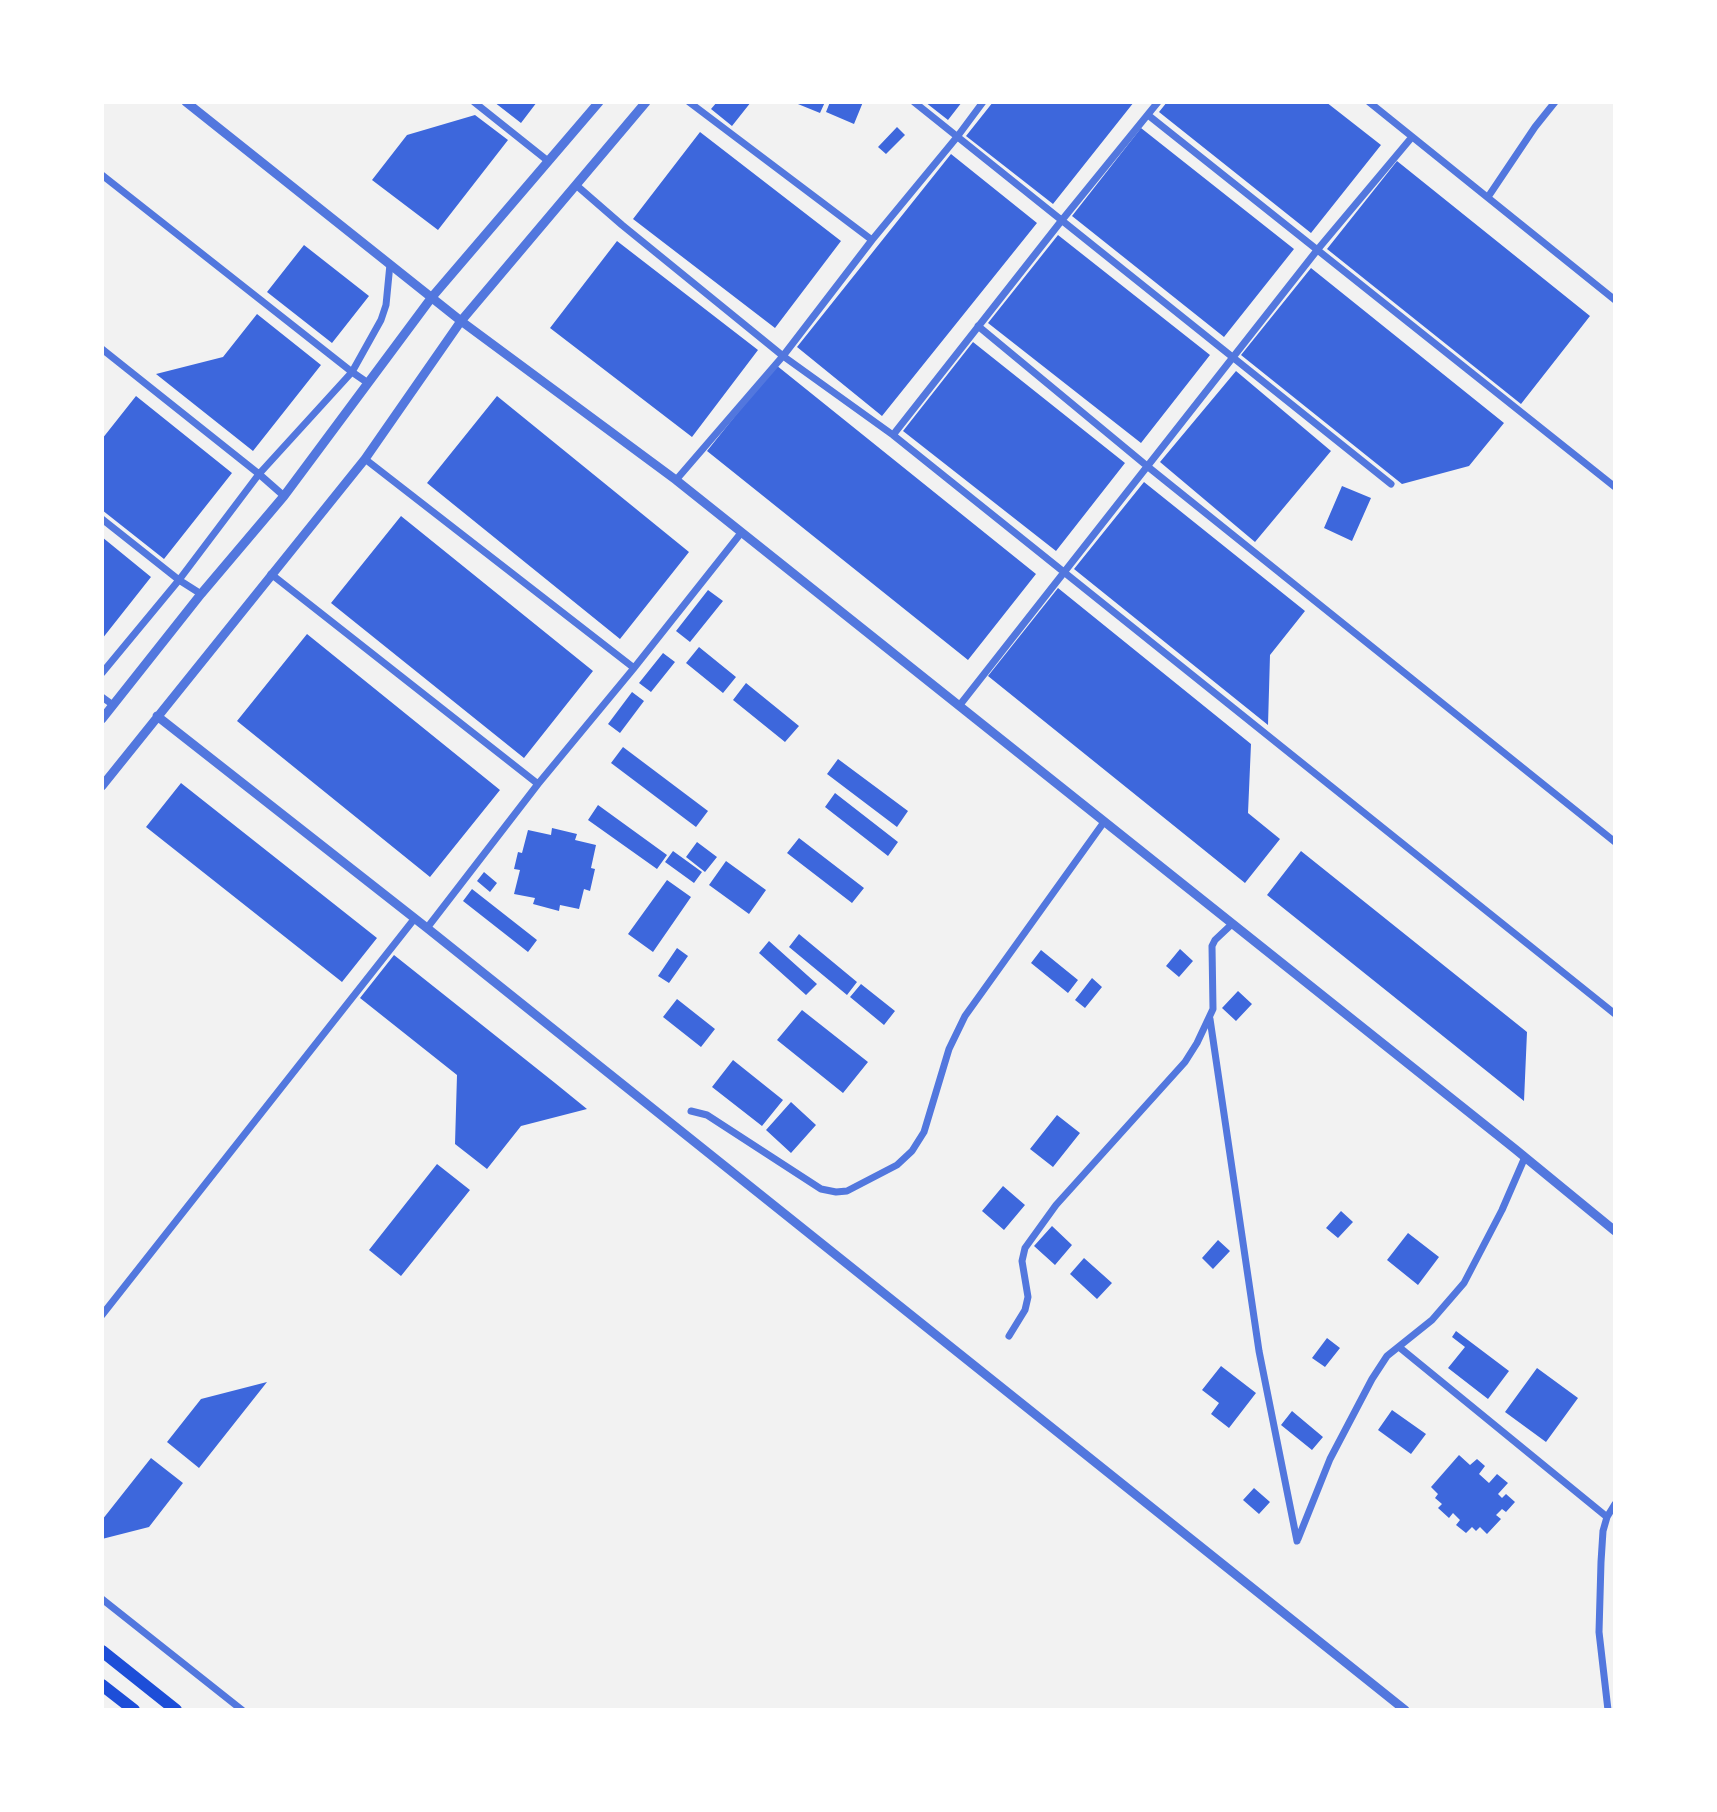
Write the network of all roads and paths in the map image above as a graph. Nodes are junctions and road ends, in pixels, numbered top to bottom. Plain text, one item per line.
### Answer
1 (186, 102) edge
2 (474, 102) edge
3 (599, 102) edge
4 (646, 102) edge
5 (689, 102) edge
6 (914, 102) edge
7 (983, 102) edge
8 (1158, 102) edge
9 (1369, 102) edge
10 (1555, 102) edge
11 (1148, 115) junction
12 (957, 137) junction
13 (1412, 137) junction
14 (548, 161) junction
15 (102, 175) edge
16 (576, 185) junction
17 (1488, 197) junction
18 (1062, 220) junction
19 (872, 240) junction
20 (1318, 249) junction
21 (390, 264) junction
22 (432, 297) junction
23 (1615, 300) edge
24 (461, 321) junction
25 (978, 326) junction
26 (102, 349) edge
27 (783, 356) junction
28 (1232, 357) junction
29 (352, 372) junction
30 (368, 383) junction
31 (893, 435) junction
32 (365, 459) junction
33 (1147, 466) junction
34 (259, 474) junction
35 (676, 480) junction
36 (1391, 484) dead end
37 (1615, 487) edge
38 (284, 496) junction
39 (102, 519) edge
40 (741, 533) junction
41 (1064, 573) junction
42 (271, 574) junction
43 (179, 580) junction
44 (201, 594) junction
45 (634, 668) junction
46 (102, 673) edge
47 (102, 697) edge
48 (113, 705) junction
49 (959, 706) junction
50 (157, 716) junction
51 (102, 719) edge
52 (538, 784) junction
53 (102, 786) edge
54 (1104, 822) junction
55 (1615, 842) edge
56 (415, 918) junction
57 (1232, 924) junction
58 (427, 928) junction
59 (1615, 1014) edge
60 (1210, 1019) junction
61 (691, 1111) dead end
62 (1525, 1157) junction
63 (1615, 1231) edge
64 (102, 1315) edge
65 (1009, 1336) dead end
66 (1399, 1347) junction
67 (1615, 1504) edge
68 (1607, 1517) junction
69 (102, 1599) edge
70 (102, 1651) edge
71 (102, 1685) edge
72 (134, 1710) edge
73 (176, 1710) edge
74 (242, 1710) edge
75 (1405, 1710) edge
76 (1608, 1710) edge

1 - 21 street
2 - 14 street
3 - 14 street
4 - 16 street
5 - 19 street
6 - 12 street
7 - 12 street
8 - 11 street
9 - 13 street
10 - 17 street
11 - 18 street
11 - 20 street
12 - 18 street
12 - 19 street
13 - 17 street
13 - 20 street
14 - 22 street
15 - 29 street
16 - 24 street
16 - 27 street
17 - 23 street
18 - 25 street
18 - 28 street
19 - 27 street
20 - 28 street
20 - 37 street
21 - 22 street
21 - 29 street
22 - 24 street
22 - 30 street
24 - 32 street
24 - 35 street
25 - 31 street
25 - 33 street
26 - 34 street
27 - 31 street
27 - 35 street
28 - 33 street
28 - 36 street
29 - 30 street
29 - 34 street
30 - 38 street
31 - 41 street
32 - 42 street
32 - 45 street
33 - 41 street
33 - 55 street
34 - 38 street
34 - 43 street
35 - 40 street
38 - 44 street
39 - 43 street
40 - 45 street
40 - 49 street
41 - 49 street
41 - 59 street
42 - 50 street
42 - 52 street
43 - 44 street
43 - 46 street
44 - 48 street
45 - 52 street
47 - 48 street
48 - 51 street
49 - 54 street
50 - 53 street
50 - 56 street
52 - 58 street
54 - 57 street
54 - 61 street
56 - 58 street
56 - 64 street
57 - 60 street
57 - 62 street
58 - 75 street
60 - 65 street
60 - 66 street
62 - 63 street
62 - 66 street
66 - 68 street
67 - 68 street
68 - 76 street
69 - 74 street
70 - 73 main road
71 - 72 main road

